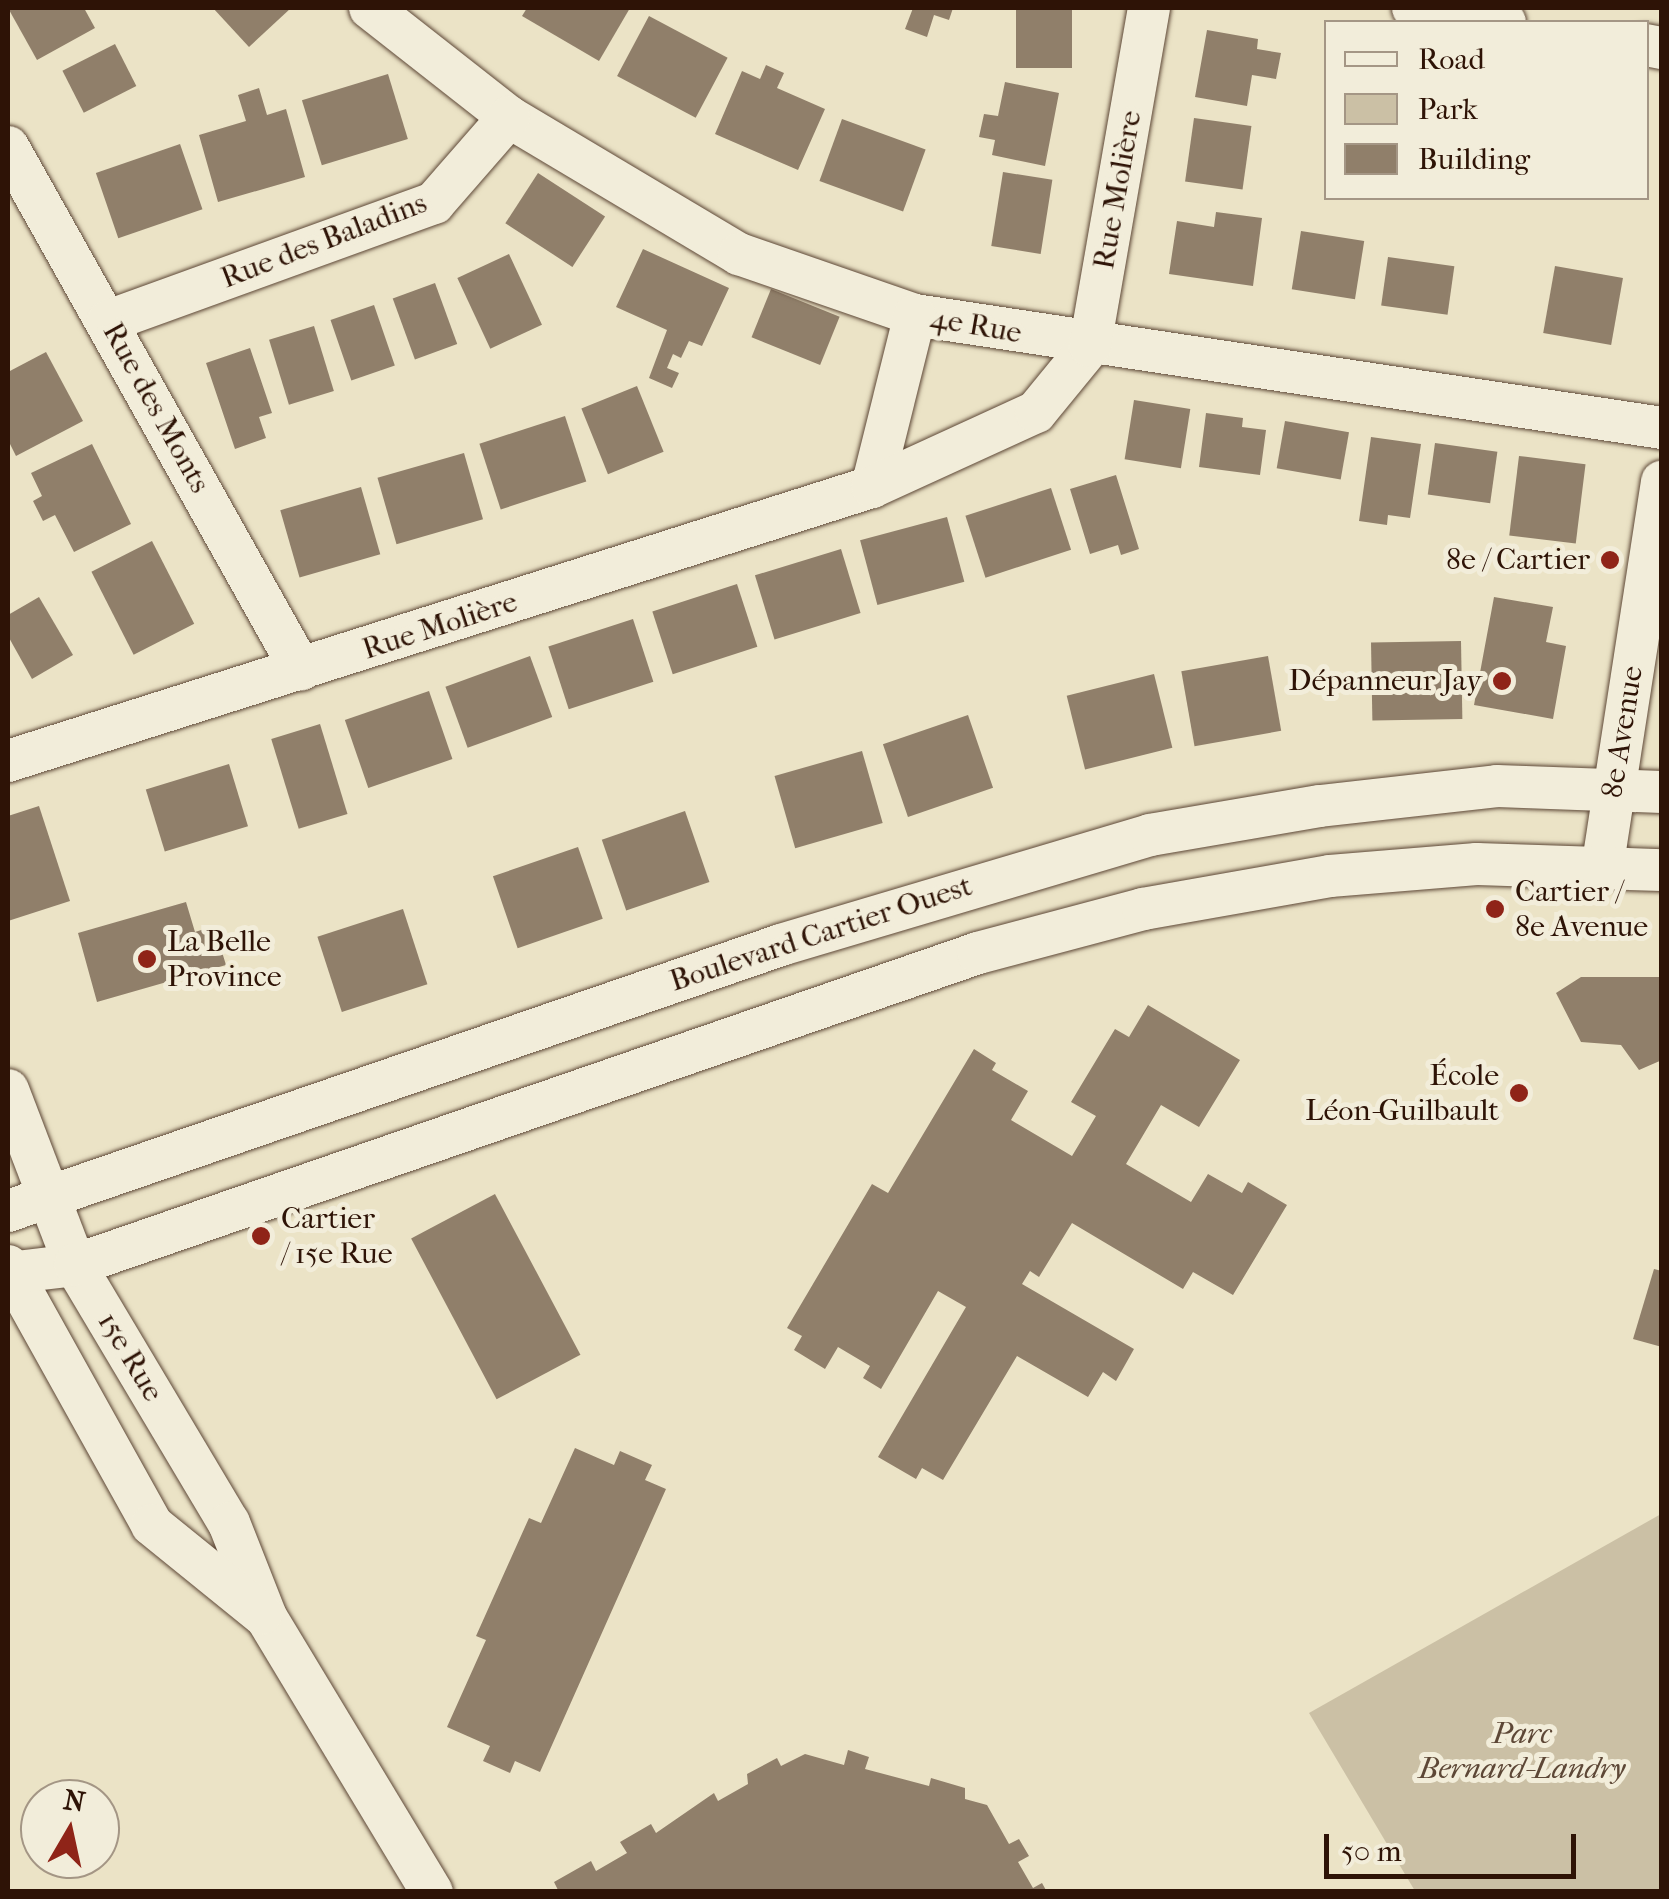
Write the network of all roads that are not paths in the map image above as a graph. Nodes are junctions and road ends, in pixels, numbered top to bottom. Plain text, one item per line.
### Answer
1 (370, 8) edge
2 (1149, 8) edge
3 (1412, 8) edge
4 (1492, 20) edge
5 (509, 117) junction
6 (8, 146) edge
7 (915, 315) junction
8 (108, 321) junction
9 (1090, 346) junction
10 (1662, 428) edge
11 (1662, 482) edge
12 (872, 486) junction
13 (301, 670) junction
14 (8, 761) edge
15 (1614, 787) junction
16 (1662, 792) edge
17 (1602, 864) junction
18 (1662, 870) edge
19 (8, 1090) edge
20 (26, 1204) edge
21 (75, 1265) junction
22 (8, 1271) edge
23 (266, 1618) junction
24 (432, 1892) edge

1 - 5 street, 4e Rue
2 - 9 street, Rue Molière
3 - 4 street
5 - 7 street, 4e Rue
5 - 8 street, Rue des Baladins
6 - 8 street, Rue des Monts
7 - 9 street, 4e Rue
7 - 12 street
8 - 13 street, Rue des Monts
9 - 10 street, 4e Rue
9 - 12 street, Rue Molière
11 - 15 street, 8e Avenue
12 - 13 street, Rue Molière
13 - 14 street, Rue Molière
15 - 16 street, Boulevard Cartier Ouest
15 - 17 street, 8e Avenue
15 - 20 street, Boulevard Cartier Ouest
17 - 18 street
17 - 21 street
19 - 20 street, 15e Rue
20 - 21 street, 15e Rue
21 - 22 street
21 - 23 street, 15e Rue
22 - 23 street, 15e Rue
23 - 24 street, 15e Rue

